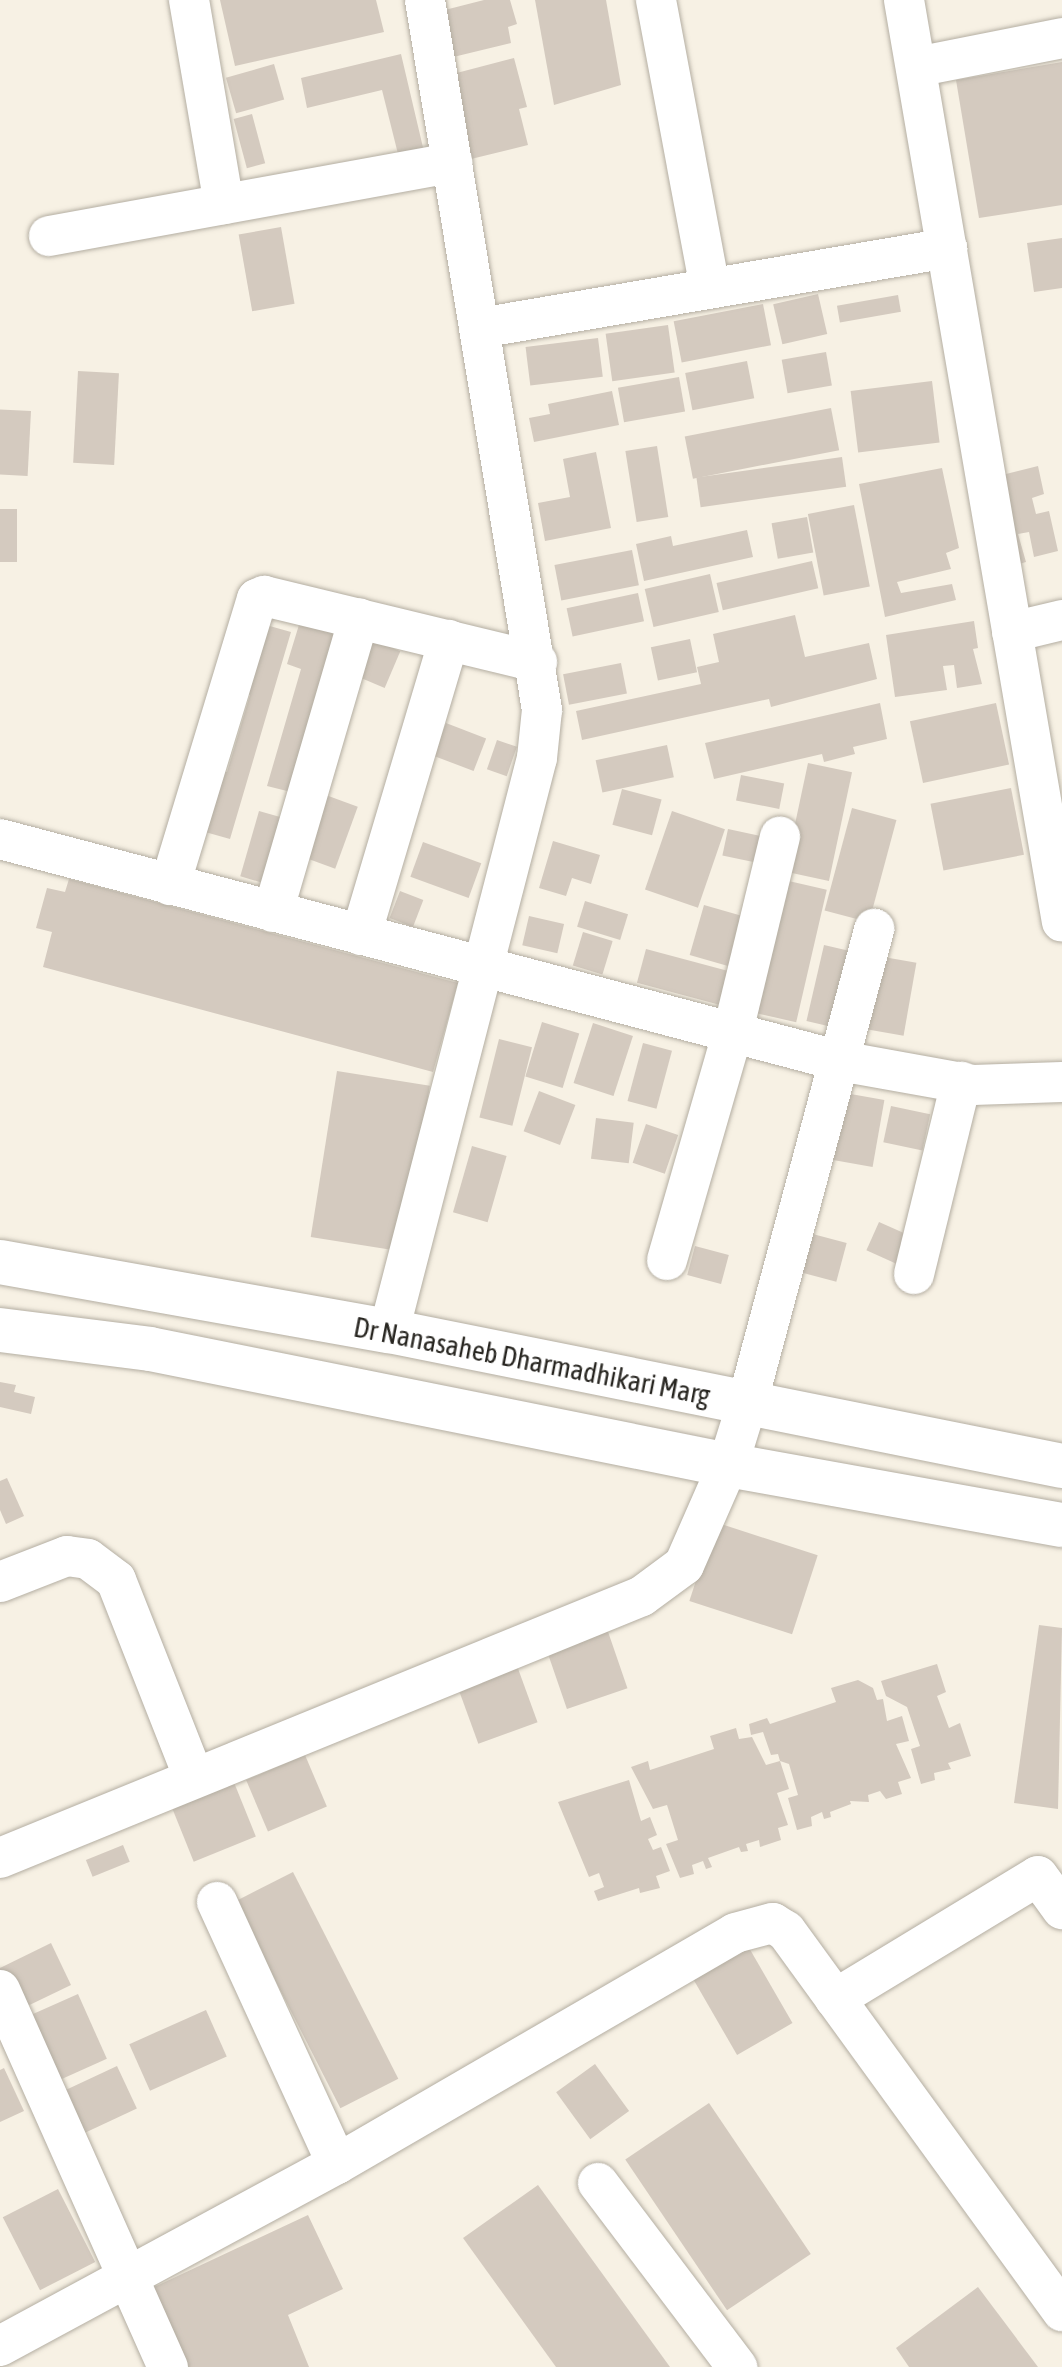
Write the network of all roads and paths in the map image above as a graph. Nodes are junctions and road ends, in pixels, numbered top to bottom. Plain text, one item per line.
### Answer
1 (189, 0) edge
2 (425, 0) edge
3 (656, 0) edge
4 (904, 0) edge
5 (1062, 38) edge
6 (916, 67) junction
7 (452, 163) junction
8 (224, 204) junction
9 (49, 236) dead end
10 (947, 248) junction
11 (710, 288) junction
12 (480, 328) junction
13 (359, 618) junction
14 (1062, 620) edge
15 (1012, 632) junction
16 (449, 640) junction
17 (537, 662) junction
18 (780, 837) dead end
19 (0, 839) edge
20 (1056, 854) edge
21 (170, 885) junction
22 (273, 912) junction
23 (1062, 922) edge
24 (874, 929) dead end
25 (361, 935) junction
26 (482, 968) junction
27 (733, 1031) junction
28 (840, 1061) junction
29 (961, 1082) junction
30 (1062, 1082) edge
31 (667, 1260) dead end
32 (0, 1262) edge
33 (914, 1274) dead end
34 (0, 1330) edge
35 (389, 1331) junction
36 (747, 1404) junction
37 (728, 1465) junction
38 (1062, 1466) edge
39 (1062, 1525) edge
40 (0, 1582) edge
41 (193, 1775) junction
42 (0, 1858) edge
43 (217, 1902) dead end
44 (1062, 1909) edge
45 (0, 1990) edge
46 (835, 1999) junction
47 (337, 2164) junction
48 (598, 2183) dead end
49 (127, 2277) junction
50 (1062, 2311) edge
51 (0, 2346) edge
52 (168, 2367) edge
53 (737, 2367) edge

1 - 8 street
2 - 7 street
3 - 11 street
4 - 6 street
5 - 6 street
6 - 10 street
7 - 8 street
7 - 12 street
8 - 9 street
10 - 11 street
10 - 15 street
11 - 12 street
12 - 17 street
13 - 16 street
13 - 21 street
13 - 22 street
14 - 15 street
15 - 20 street
16 - 17 street
16 - 25 street
17 - 26 street
18 - 27 street
19 - 21 street
20 - 23 street
21 - 22 street
22 - 25 street
24 - 28 street
25 - 26 street
26 - 27 street
26 - 35 street
27 - 28 street
27 - 31 street
28 - 29 street
28 - 36 street
29 - 30 street
29 - 33 street
32 - 35 main road, Dr Nanasaheb Dharmadhikari Marg
34 - 37 main road
35 - 36 main road, Dr Nanasaheb Dharmadhikari Marg
36 - 37 street
36 - 38 main road, Dr Nanasaheb Dharmadhikari Marg
37 - 39 main road
37 - 41 street
40 - 41 street
41 - 42 street
43 - 47 street
44 - 46 street
45 - 49 street
46 - 47 street
46 - 50 street
47 - 49 street
48 - 53 street
49 - 51 street
49 - 52 street

